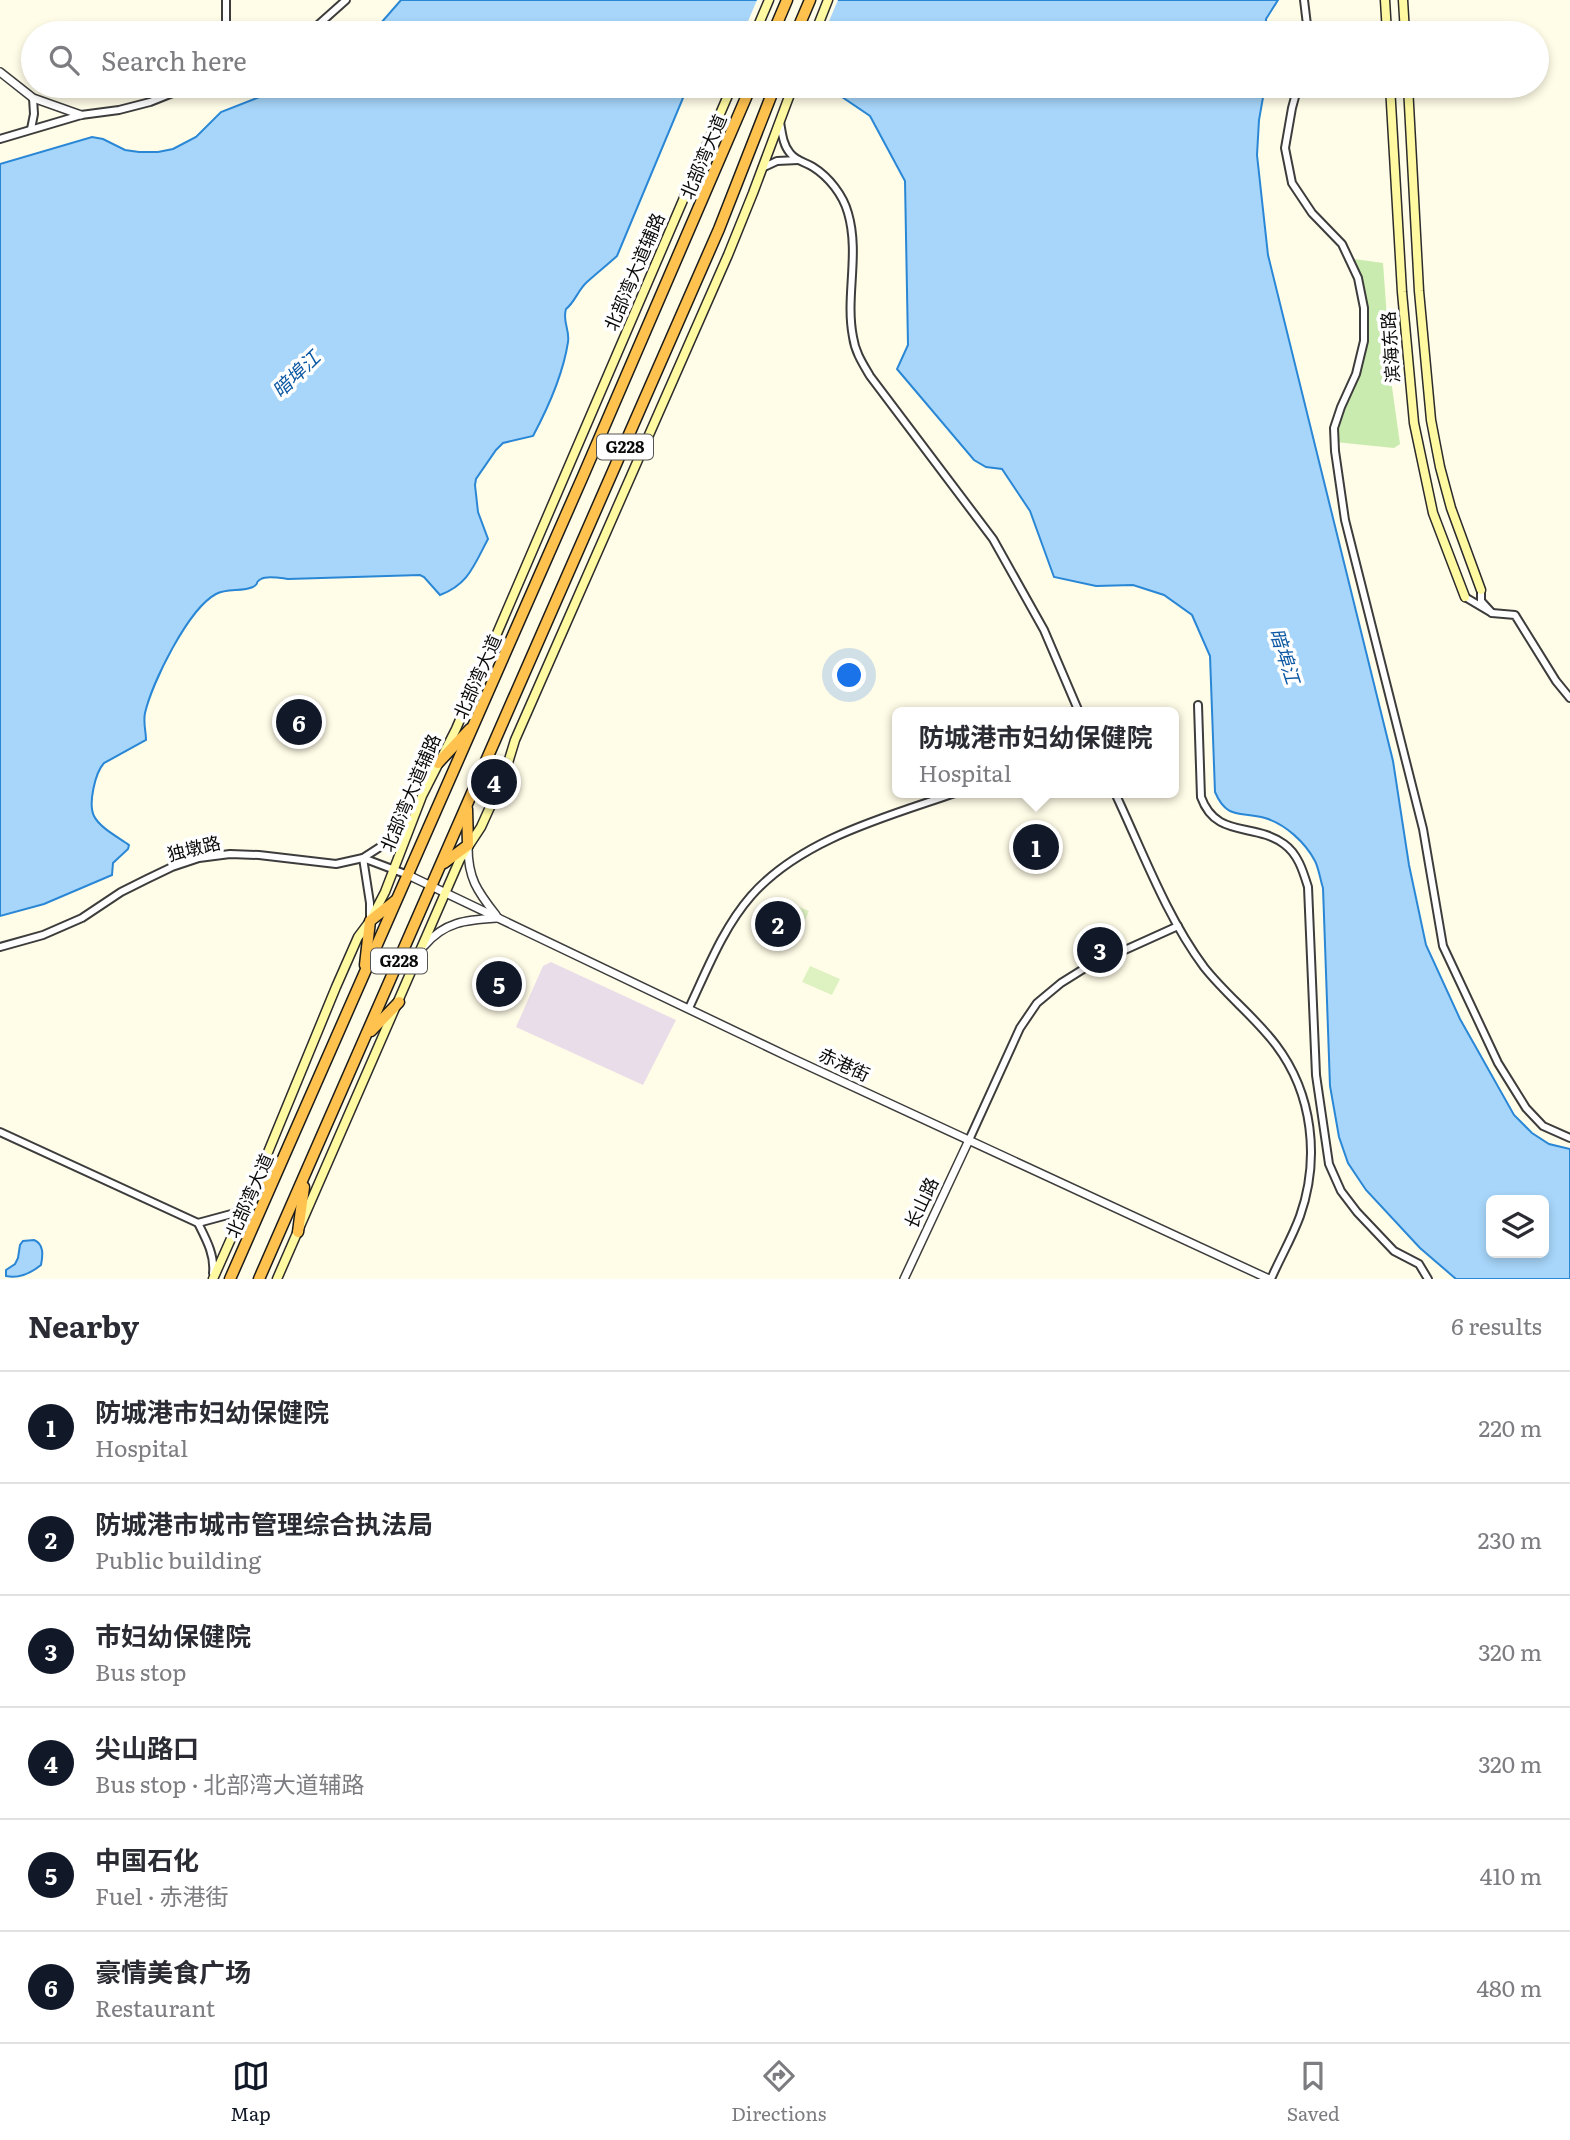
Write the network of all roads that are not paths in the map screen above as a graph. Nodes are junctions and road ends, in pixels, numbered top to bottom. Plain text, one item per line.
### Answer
1 (226, 0) edge
2 (346, 0) edge
3 (769, 0) edge
4 (787, 0) edge
5 (810, 0) edge
6 (828, 0) edge
7 (1304, 0) edge
8 (1404, 2) edge
9 (1385, 3) edge
10 (226, 21) edge
11 (322, 21) edge
12 (760, 21) edge
13 (779, 21) edge
14 (801, 21) edge
15 (819, 21) edge
16 (1307, 21) edge
17 (1386, 21) edge
18 (1405, 21) edge
19 (0, 72) edge
20 (21, 89) edge
21 (33, 98) joint
22 (160, 98) edge
23 (727, 98) edge
24 (746, 98) edge
25 (770, 98) edge
26 (788, 98) edge
27 (1295, 98) edge
28 (1391, 98) edge
29 (1409, 98) edge
30 (81, 115) junction
31 (779, 120) junction
32 (31, 129) junction
33 (0, 139) edge
34 (797, 160) junction
35 (762, 168) junction
36 (1481, 590) joint
37 (1465, 597) joint
38 (1492, 613) junction
39 (1570, 698) edge
40 (1198, 705) dead end
41 (1077, 707) edge
42 (475, 723) junction
43 (438, 763) junction
44 (422, 796) junction
45 (941, 798) edge
46 (1117, 798) edge
47 (467, 805) junction
48 (468, 845) junction
49 (363, 858) junction
50 (442, 864) junction
51 (395, 870) junction
52 (408, 875) junction
53 (432, 886) junction
54 (446, 893) junction
55 (398, 898) junction
56 (499, 918) junction
57 (370, 921) junction
58 (1178, 926) junction
59 (0, 947) edge
60 (422, 948) junction
61 (365, 974) junction
62 (399, 1002) junction
63 (689, 1009) junction
64 (366, 1036) junction
65 (0, 1132) edge
66 (1570, 1138) edge
67 (969, 1140) junction
68 (283, 1159) junction
69 (306, 1173) junction
70 (250, 1196) junction
71 (198, 1223) junction
72 (298, 1232) junction
73 (213, 1279) edge
74 (230, 1279) edge
75 (259, 1279) edge
76 (277, 1279) edge
77 (904, 1279) edge
78 (1270, 1279) edge
79 (1428, 1279) edge

1 - 10 street
2 - 11 street
3 - 12 main road
4 - 13 highway
5 - 14 highway
6 - 15 main road
7 - 16 street
8 - 18 main road
9 - 17 main road
19 - 20 street
21 - 30 street
21 - 32 street
22 - 30 street
23 - 43 main road, 北部湾大道辅路
24 - 42 highway, 北部湾大道 / G228
25 - 47 highway, G228
26 - 31 main road
27 - 66 street
28 - 37 main road, 滨海东路
29 - 36 main road, 滨海东路
30 - 32 street
31 - 34 street
31 - 35 main road
32 - 33 street
34 - 35 street
34 - 41 street
35 - 48 main road
36 - 38 street
37 - 38 street
38 - 39 street
40 - 79 street
42 - 43 highway
42 - 52 highway, 北部湾大道 / G228
43 - 44 main road, 北部湾大道辅路
44 - 49 street
44 - 51 main road, 北部湾大道辅路
45 - 63 street
46 - 58 street
47 - 48 highway
47 - 50 highway, G228
48 - 50 highway
48 - 54 main road
48 - 56 street
49 - 51 street, 独墩路
49 - 57 street
49 - 59 street, 独墩路
50 - 53 highway, G228
51 - 52 street, 独墩路
51 - 57 main road, 北部湾大道辅路
52 - 53 street, 赤港街
52 - 55 highway, 北部湾大道 / G228
53 - 54 street, 赤港街
53 - 64 highway, G228
54 - 56 street, 赤港街
54 - 60 main road
55 - 57 highway
55 - 61 highway, 北部湾大道 / G228
56 - 60 street
56 - 63 street, 赤港街
57 - 61 highway
57 - 70 main road, 北部湾大道辅路
58 - 67 street
58 - 78 street
60 - 62 main road
61 - 68 highway, 北部湾大道 / G228
62 - 64 highway
62 - 72 main road
63 - 67 street, 赤港街
64 - 69 highway, G228
65 - 71 street
67 - 77 street, 长山路
67 - 78 street, 赤港街
68 - 70 highway
68 - 74 highway, 北部湾大道 / G228
69 - 72 highway
69 - 75 highway, G228
70 - 71 street
70 - 73 main road, 北部湾大道辅路
71 - 73 street
72 - 76 main road

